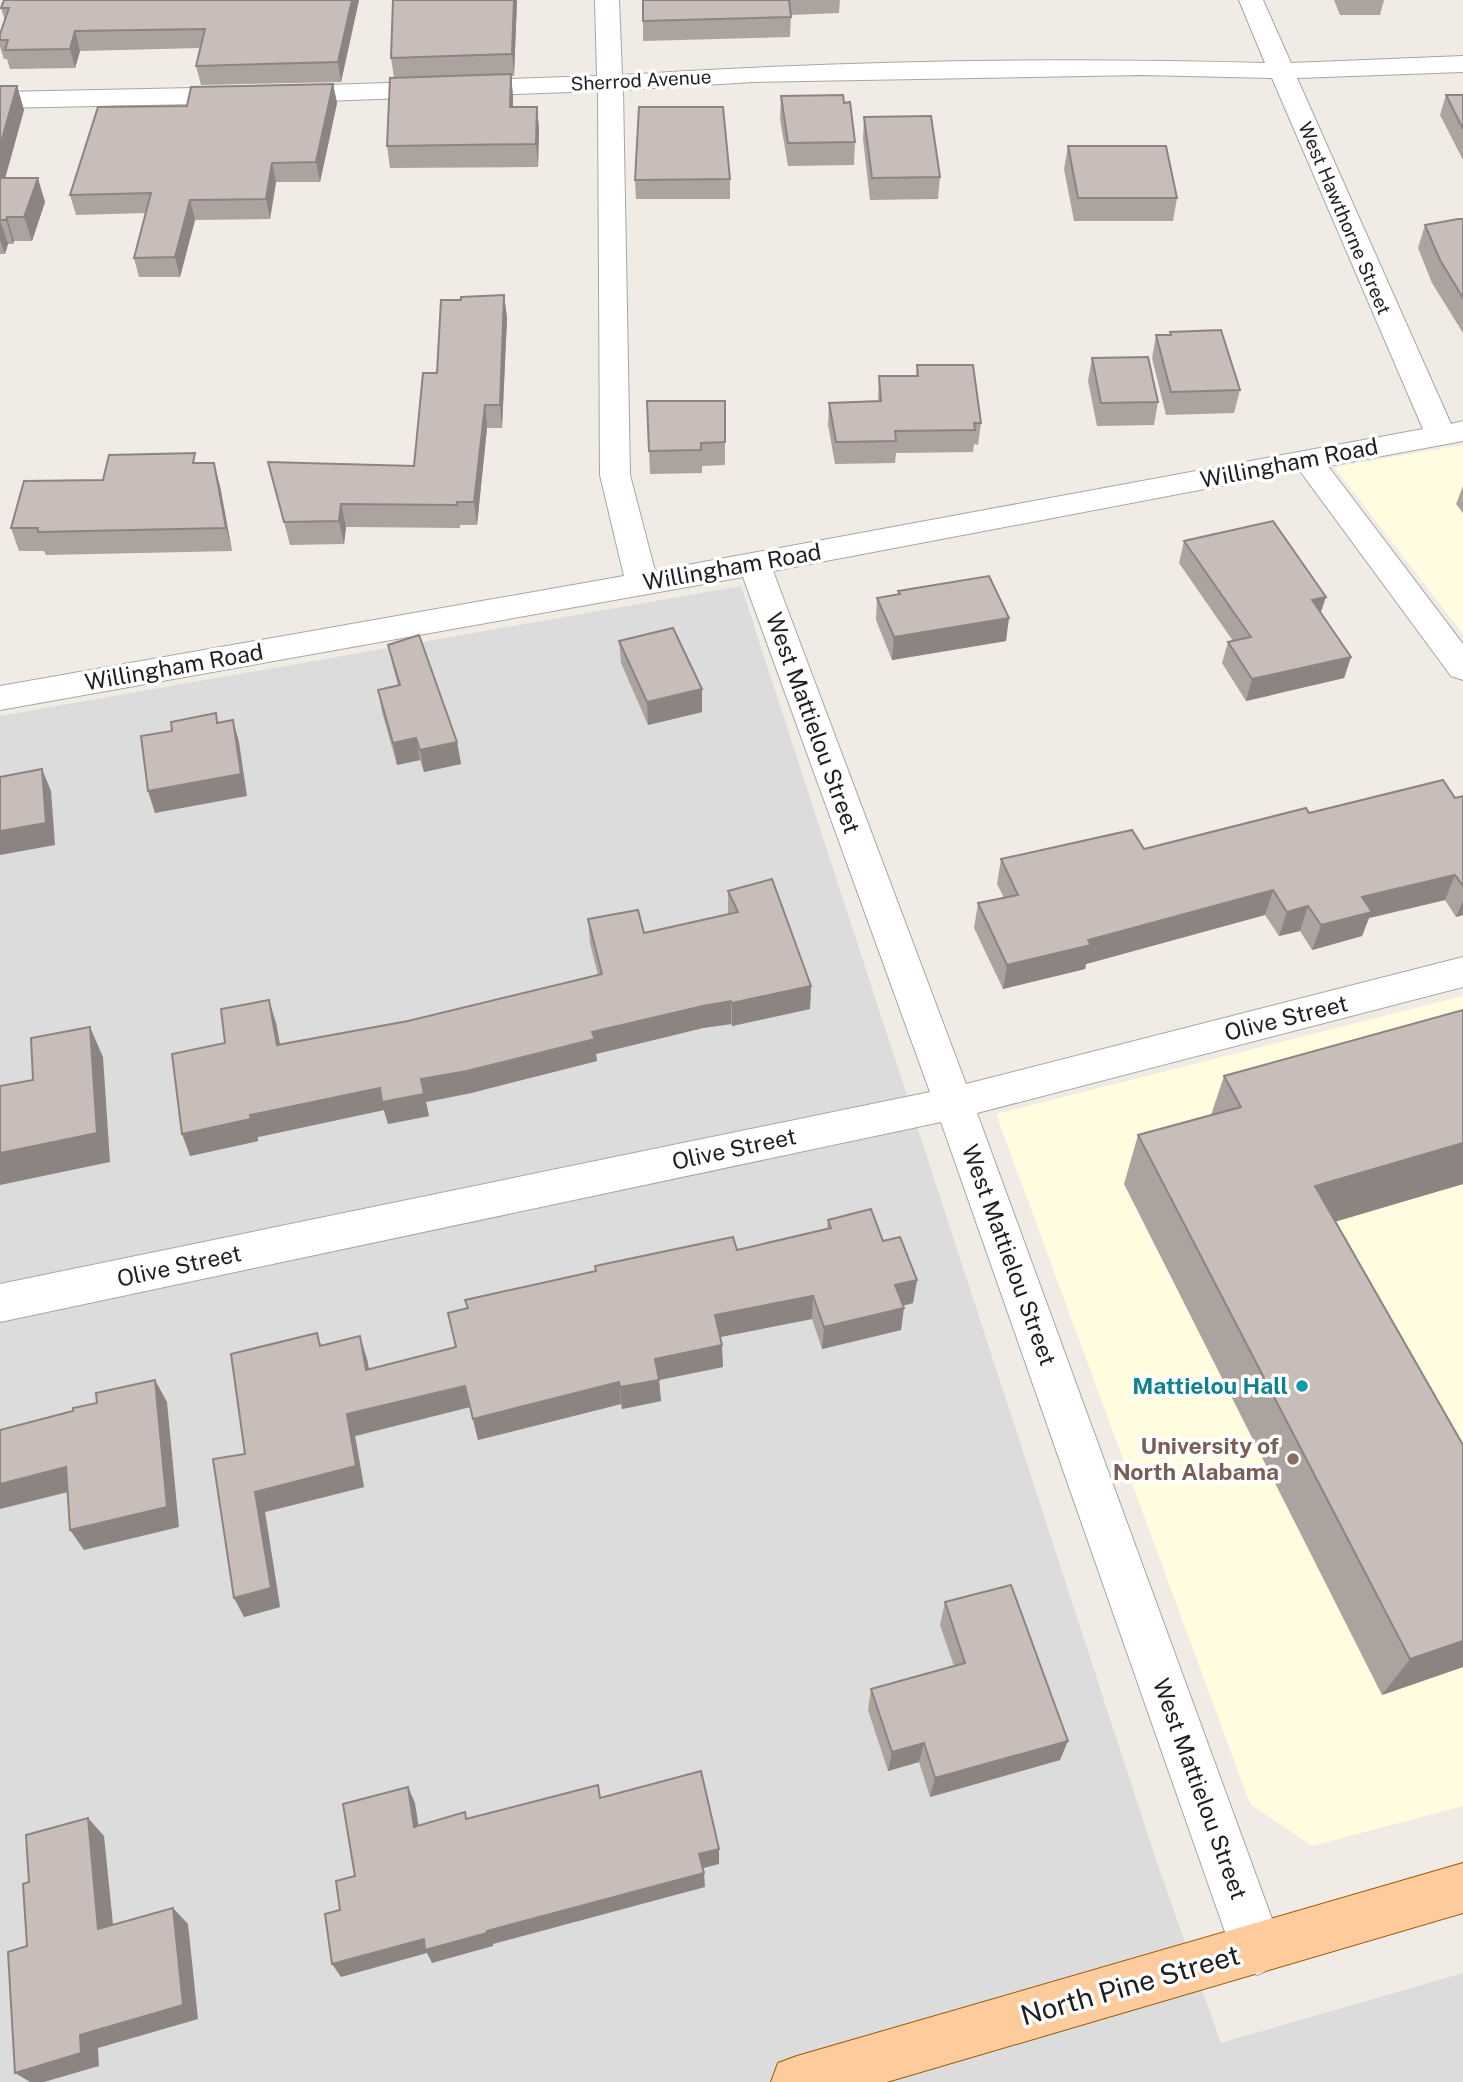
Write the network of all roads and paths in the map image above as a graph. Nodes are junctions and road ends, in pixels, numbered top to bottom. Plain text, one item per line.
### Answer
1 (607, 0) edge
2 (1251, 0) edge
3 (1463, 64) edge
4 (1283, 71) junction
5 (608, 83) junction
6 (0, 100) edge
7 (1452, 433) edge
8 (1307, 459) junction
9 (754, 564) junction
10 (642, 584) junction
11 (1463, 668) edge
12 (0, 698) edge
13 (1463, 972) edge
14 (954, 1102) junction
15 (0, 1303) edge
16 (1463, 1888) edge
17 (1257, 1949) junction
18 (797, 2082) edge

1 - 5 street
2 - 4 street, West Hawthorne Street
3 - 4 street, Sherrod Avenue
4 - 5 street, Sherrod Avenue
4 - 7 street, West Hawthorne Street
5 - 6 street, Sherrod Avenue
5 - 10 street
7 - 8 street, Willingham Road
8 - 9 street, Willingham Road
8 - 11 street
9 - 10 street, Willingham Road
9 - 14 street, West Mattielou Street
10 - 12 street, Willingham Road
13 - 14 street, Olive Street
14 - 15 street, Olive Street
14 - 17 street, West Mattielou Street
16 - 17 main road, North Pine Street
17 - 18 main road, North Pine Street

